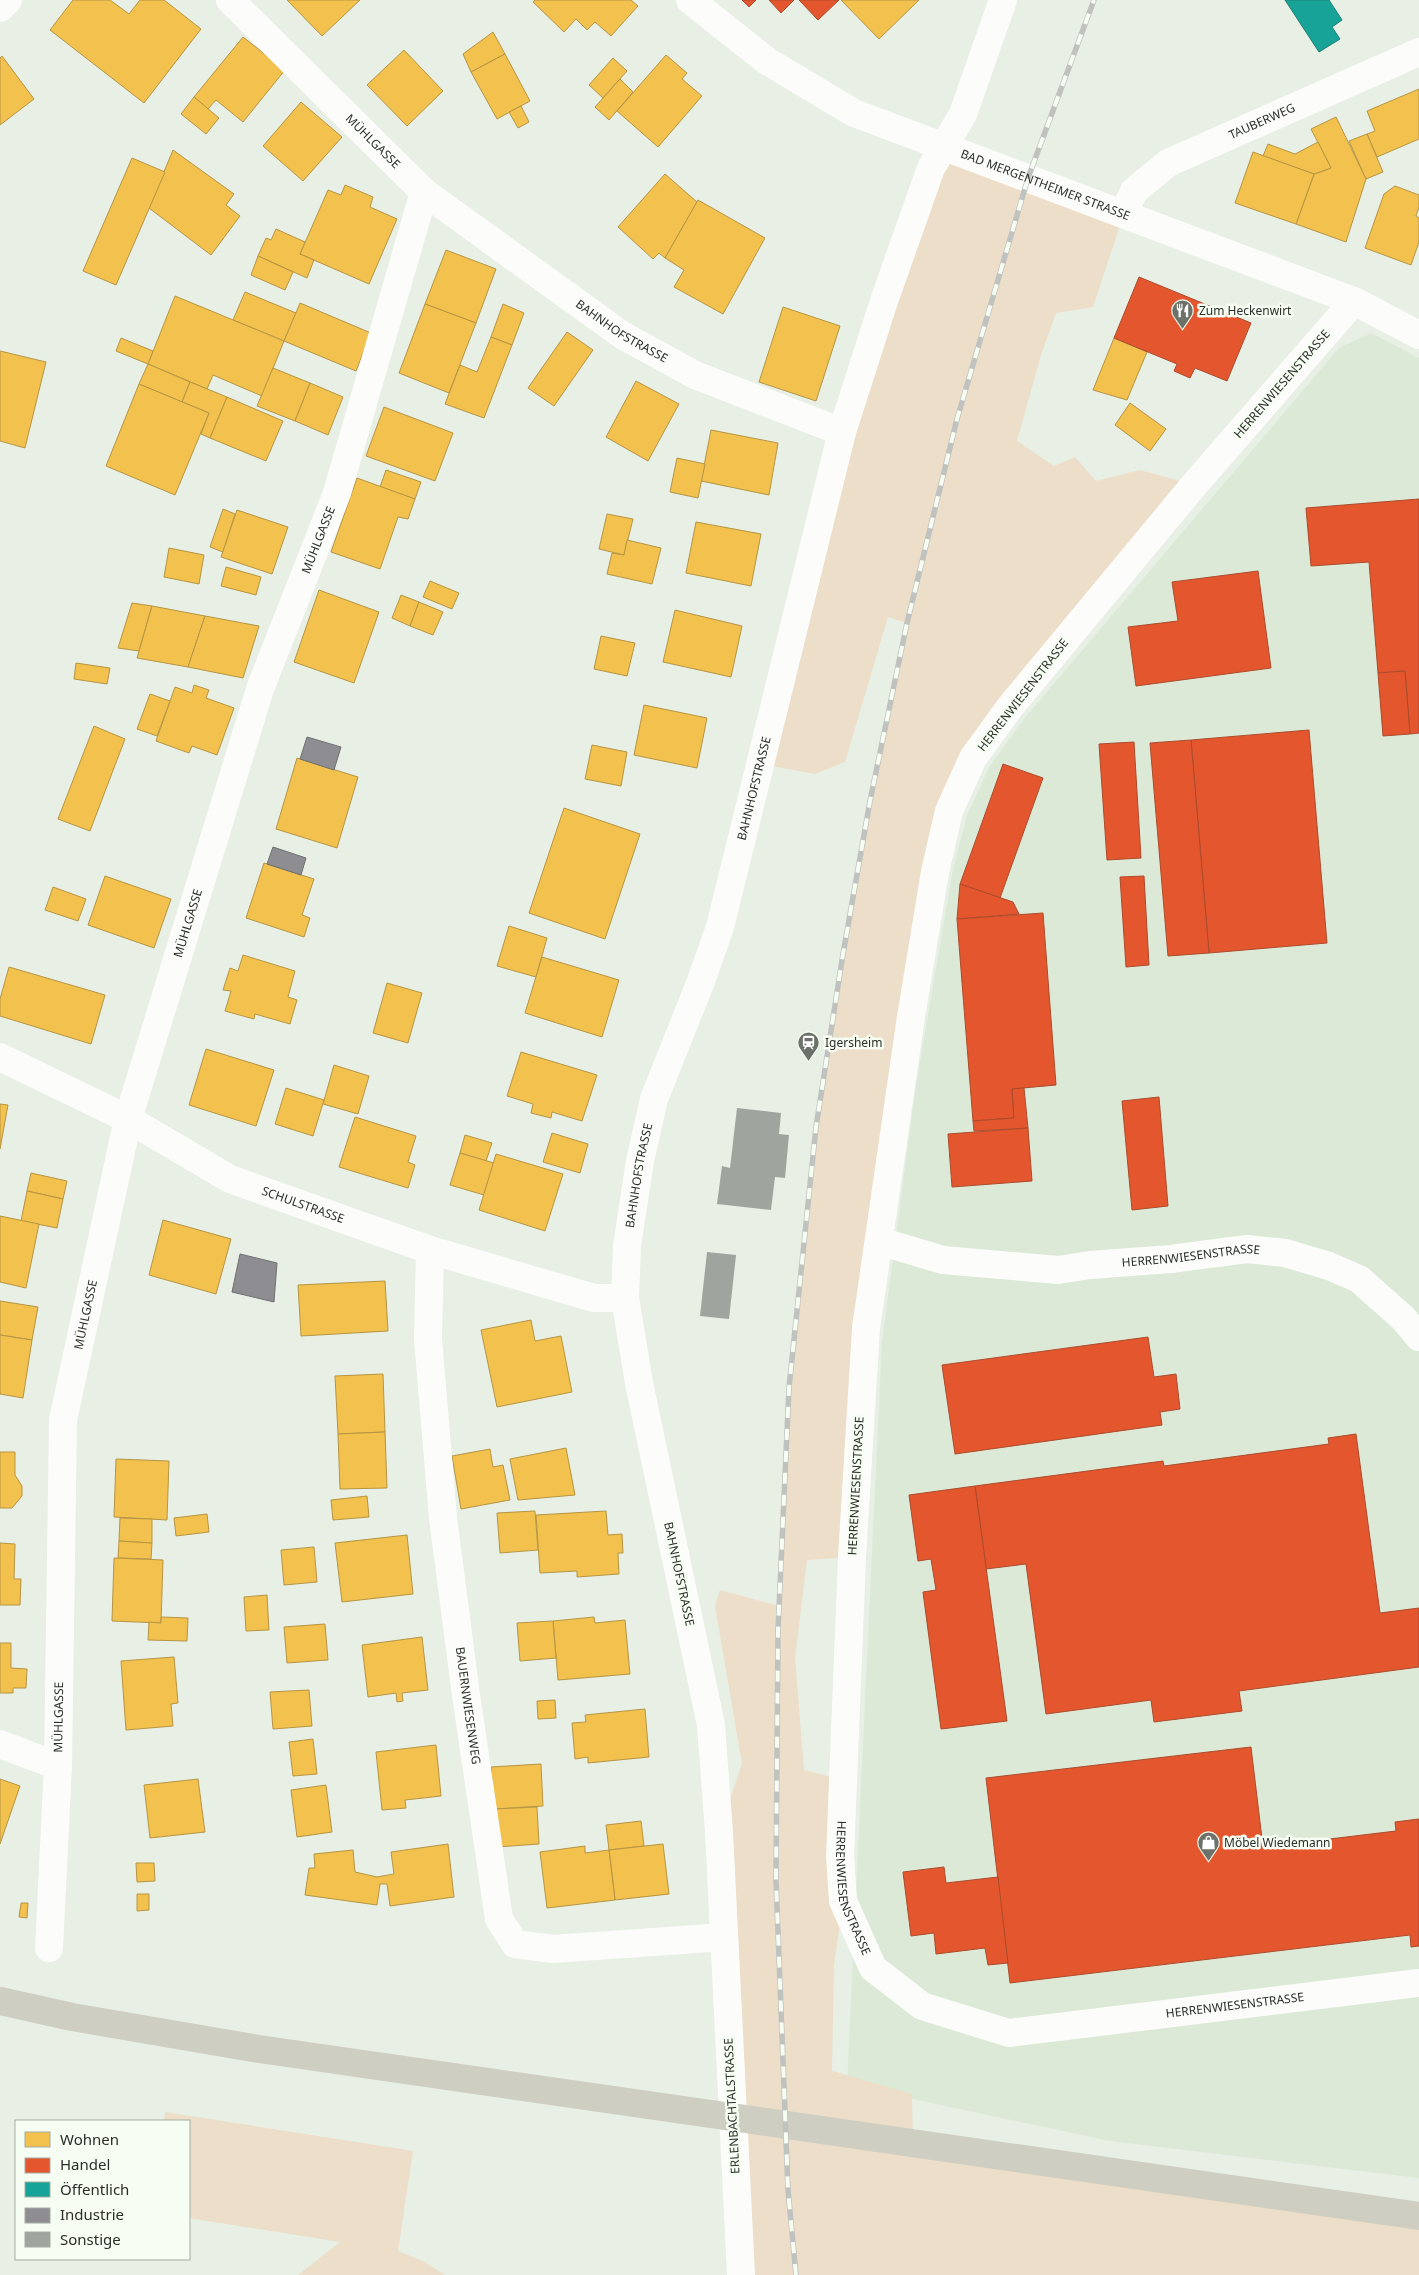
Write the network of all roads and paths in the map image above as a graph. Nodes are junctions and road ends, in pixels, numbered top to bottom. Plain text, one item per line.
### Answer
1 (8, 0) edge
2 (230, 0) edge
3 (690, 0) edge
4 (1004, 0) edge
5 (0, 8) edge
6 (1419, 52) edge
7 (943, 148) junction
8 (424, 192) junction
9 (1124, 213) junction
10 (1354, 301) junction
11 (1419, 335) edge
12 (842, 432) junction
13 (0, 1058) edge
14 (128, 1119) junction
15 (879, 1241) junction
16 (430, 1250) junction
17 (625, 1298) junction
18 (1419, 1337) edge
19 (0, 1744) edge
20 (58, 1766) junction
21 (724, 1938) junction
22 (48, 1948) dead end
23 (1419, 1983) edge
24 (0, 2001) edge
25 (1419, 2216) edge
26 (740, 2275) edge

1 - 5 street
2 - 8 street, MÜHLGASSE
3 - 7 street, BAD MERGENTHEIMER STRASSE
4 - 7 street, BAHNHOFSTRASSE
6 - 9 street, TAUBERWEG
7 - 9 street, BAD MERGENTHEIMER STRASSE
7 - 12 street, BAHNHOFSTRASSE
8 - 12 street, BAHNHOFSTRASSE
8 - 14 street, MÜHLGASSE
9 - 10 street, BAD MERGENTHEIMER STRASSE
10 - 11 street, BAD MERGENTHEIMER STRASSE
10 - 15 street, HERRENWIESENSTRASSE
12 - 17 street, BAHNHOFSTRASSE
13 - 14 street, SCHULSTRASSE
14 - 16 street, SCHULSTRASSE
14 - 20 street, MÜHLGASSE
15 - 18 street, HERRENWIESENSTRASSE
15 - 23 street, HERRENWIESENSTRASSE
16 - 17 street, SCHULSTRASSE
16 - 21 street, BAUERNWIESENWEG
17 - 21 street, BAHNHOFSTRASSE
19 - 20 street
20 - 22 street, MÜHLGASSE
21 - 26 street, ERLENBACHTALSTRASSE
24 - 25 main road

